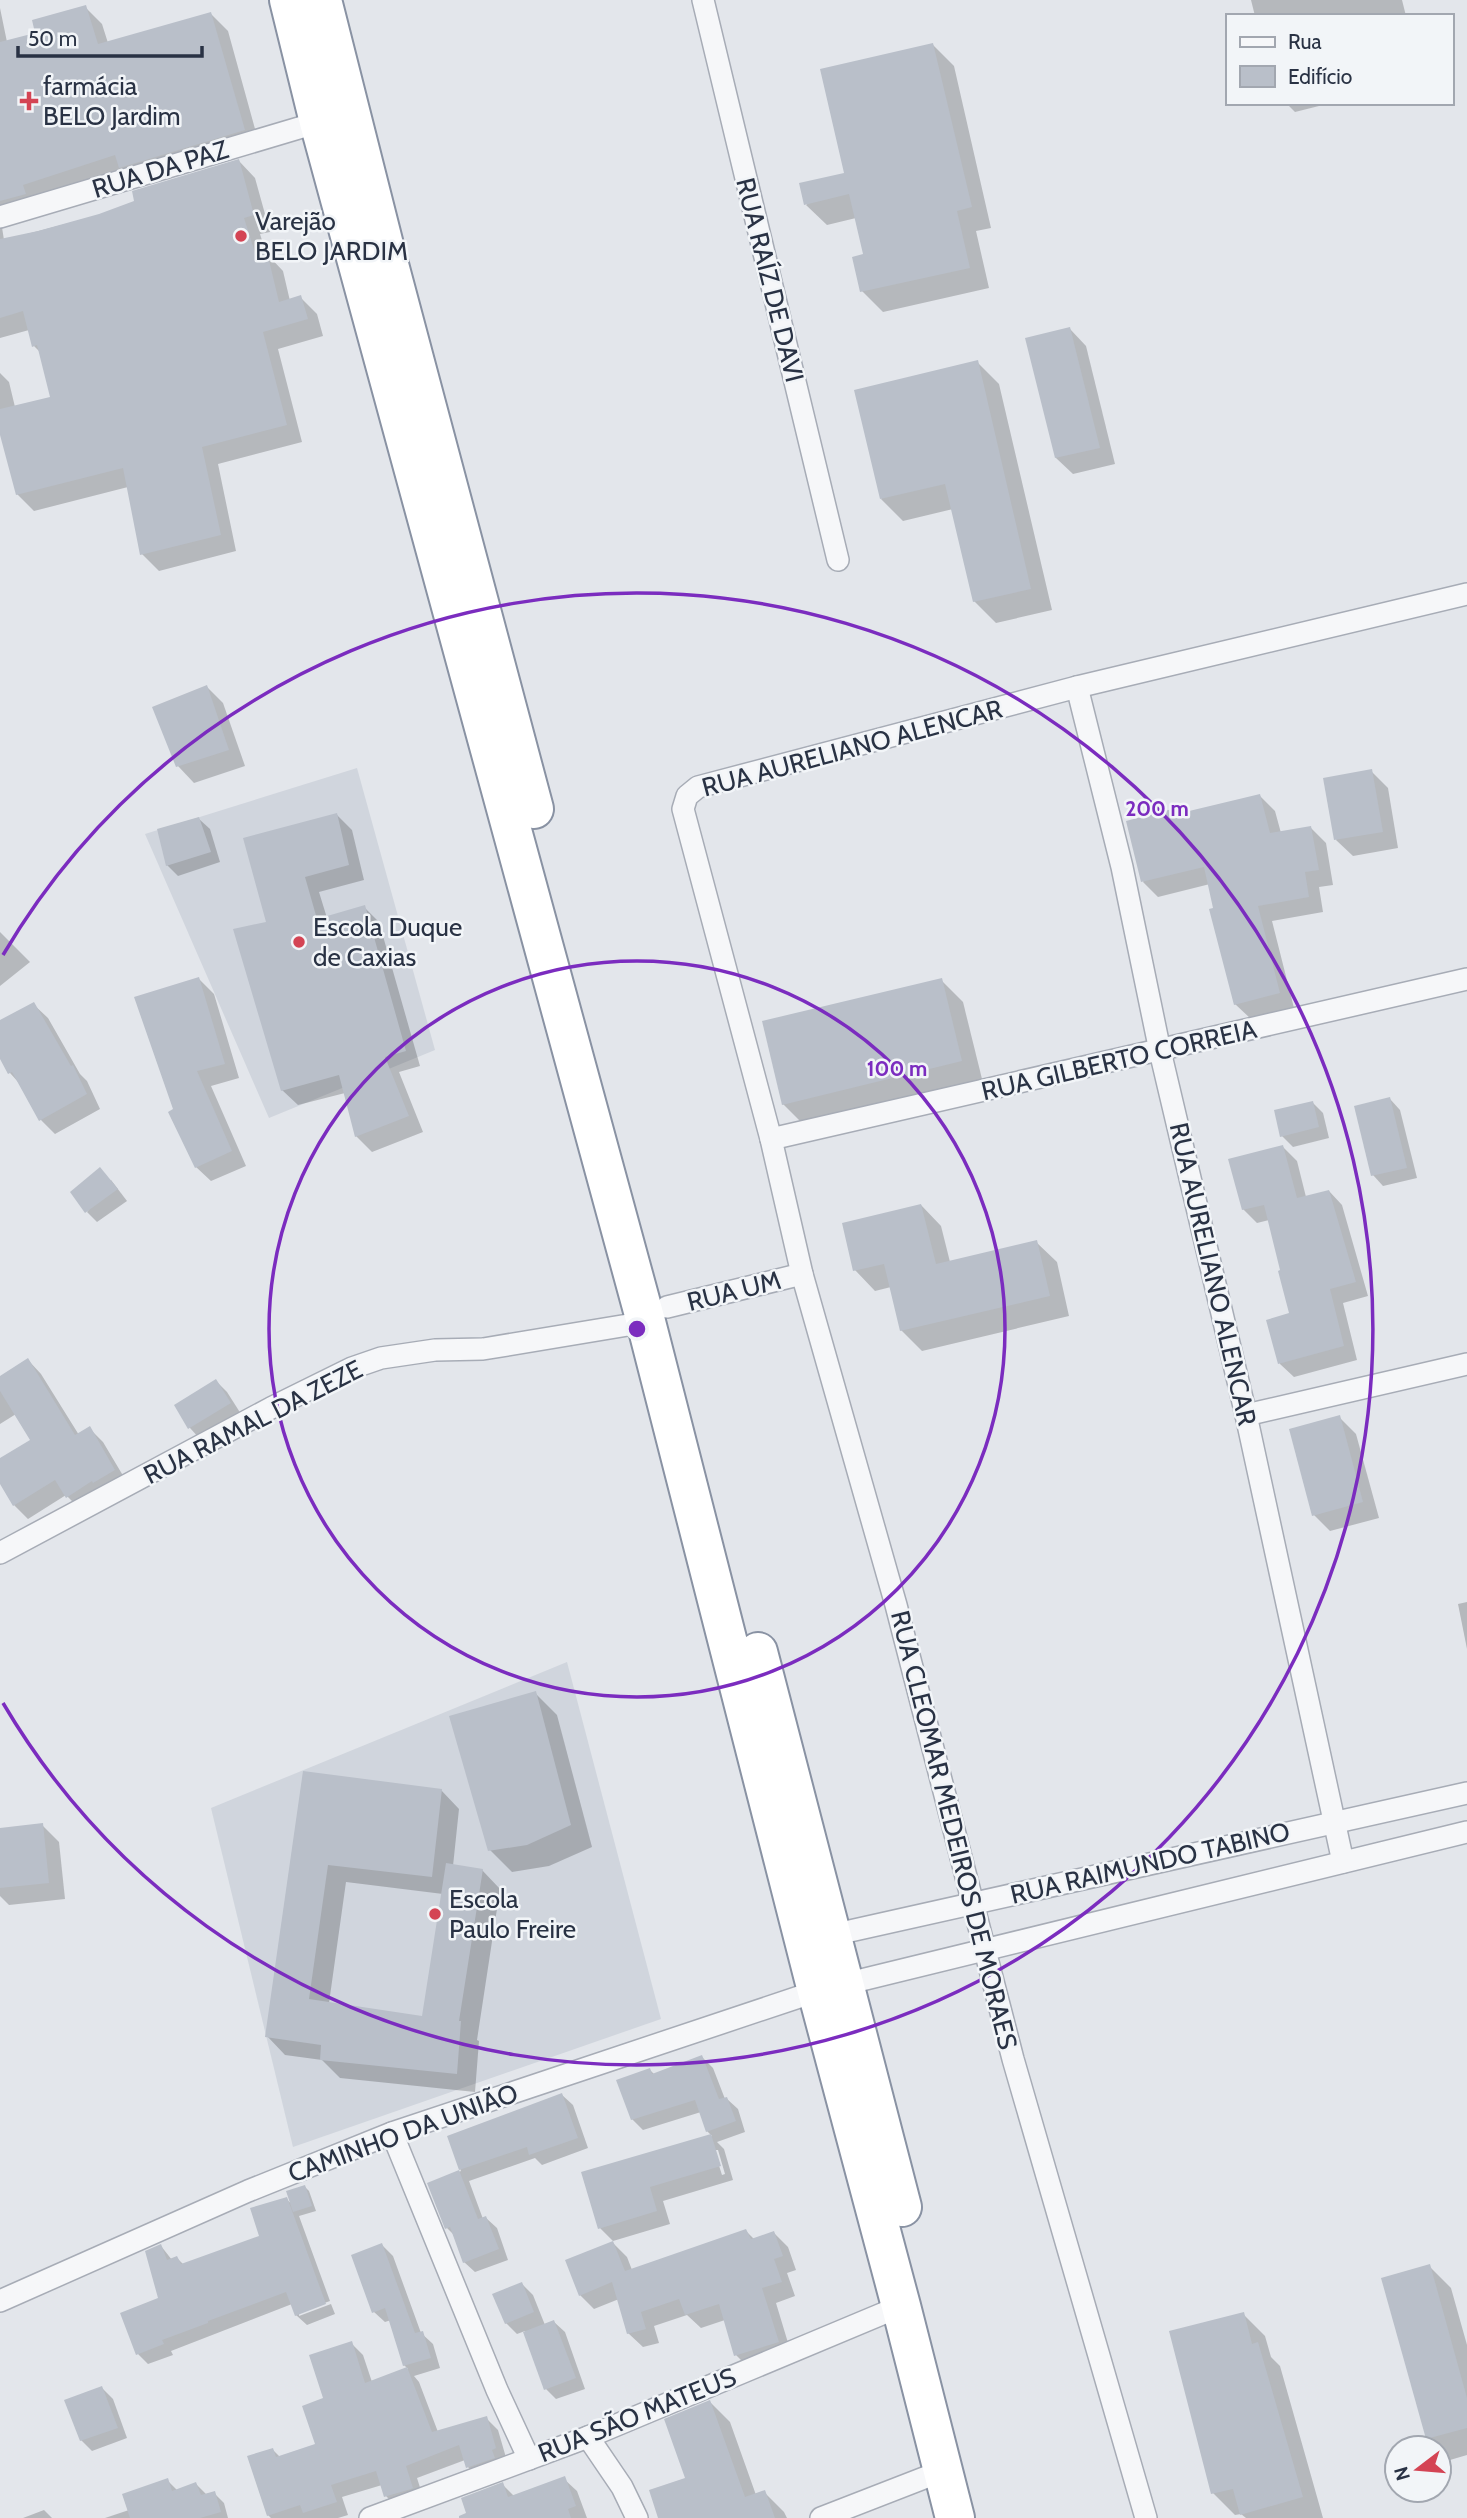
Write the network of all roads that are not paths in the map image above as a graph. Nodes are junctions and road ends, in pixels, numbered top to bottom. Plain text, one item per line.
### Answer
1 (289, 0) edge
2 (322, 0) edge
3 (703, 0) edge
4 (319, 122) junction
5 (0, 216) edge
6 (838, 560) dead end
7 (1467, 594) edge
8 (1077, 687) junction
9 (1467, 979) edge
10 (1160, 1051) junction
11 (771, 1139) junction
12 (802, 1274) junction
13 (656, 1314) junction
14 (1467, 1364) edge
15 (1246, 1415) junction
16 (0, 1553) edge
17 (1467, 1793) edge
18 (1334, 1823) junction
19 (1467, 1832) edge
20 (1343, 1862) junction
21 (972, 1903) junction
22 (832, 1935) junction
23 (986, 1950) junction
24 (831, 1987) junction
25 (392, 2133) junction
26 (0, 2301) edge
27 (901, 2306) junction
28 (588, 2437) junction
29 (529, 2459) junction
30 (942, 2471) junction
31 (370, 2518) edge
32 (636, 2518) edge
33 (821, 2518) edge
34 (955, 2518) edge
35 (981, 2518) edge
36 (1146, 2518) edge

1 - 4 highway
2 - 13 highway
3 - 6 street, RUA RAÍZ DE DAVI
4 - 5 street, RUA DA PAZ
4 - 13 highway
7 - 8 street, RUA AURELIANO ALENCAR
8 - 10 street, RUA AURELIANO ALENCAR
8 - 11 street, RUA AURELIANO ALENCAR
9 - 10 street, RUA GILBERTO CORREIA
10 - 11 street, RUA GILBERTO CORREIA
10 - 15 street, RUA AURELIANO ALENCAR
11 - 12 street, RUA CLEOMAR MEDEIROS DE MORAES
12 - 13 street, RUA UM
12 - 21 street, RUA CLEOMAR MEDEIROS DE MORAES
13 - 16 street, RUA RAMAL DA ZEZE
13 - 22 highway
13 - 24 highway
14 - 15 street
15 - 18 street, RUA AURELIANO ALENCAR
17 - 18 street, RUA RAIMUNDO TABINO
18 - 20 street, RUA AURELIANO ALENCAR
18 - 21 street, RUA RAIMUNDO TABINO
19 - 20 street, RUA RAIMUNDO TABINO
20 - 23 street, RUA RAIMUNDO TABINO
21 - 22 street, RUA RAIMUNDO TABINO
21 - 23 street, RUA CLEOMAR MEDEIROS DE MORAES
22 - 24 highway
23 - 24 street, RUA RAIMUNDO TABINO
23 - 36 street, RUA CLEOMAR MEDEIROS DE MORAES
24 - 25 street, CAMINHO DA UNIÃO
24 - 27 highway
24 - 35 highway
25 - 26 street, CAMINHO DA UNIÃO
25 - 29 street
27 - 28 street, RUA SÃO MATEUS
27 - 30 highway
28 - 29 street, RUA SÃO MATEUS
28 - 32 street
29 - 31 street, RUA SÃO MATEUS
30 - 33 street
30 - 34 highway

